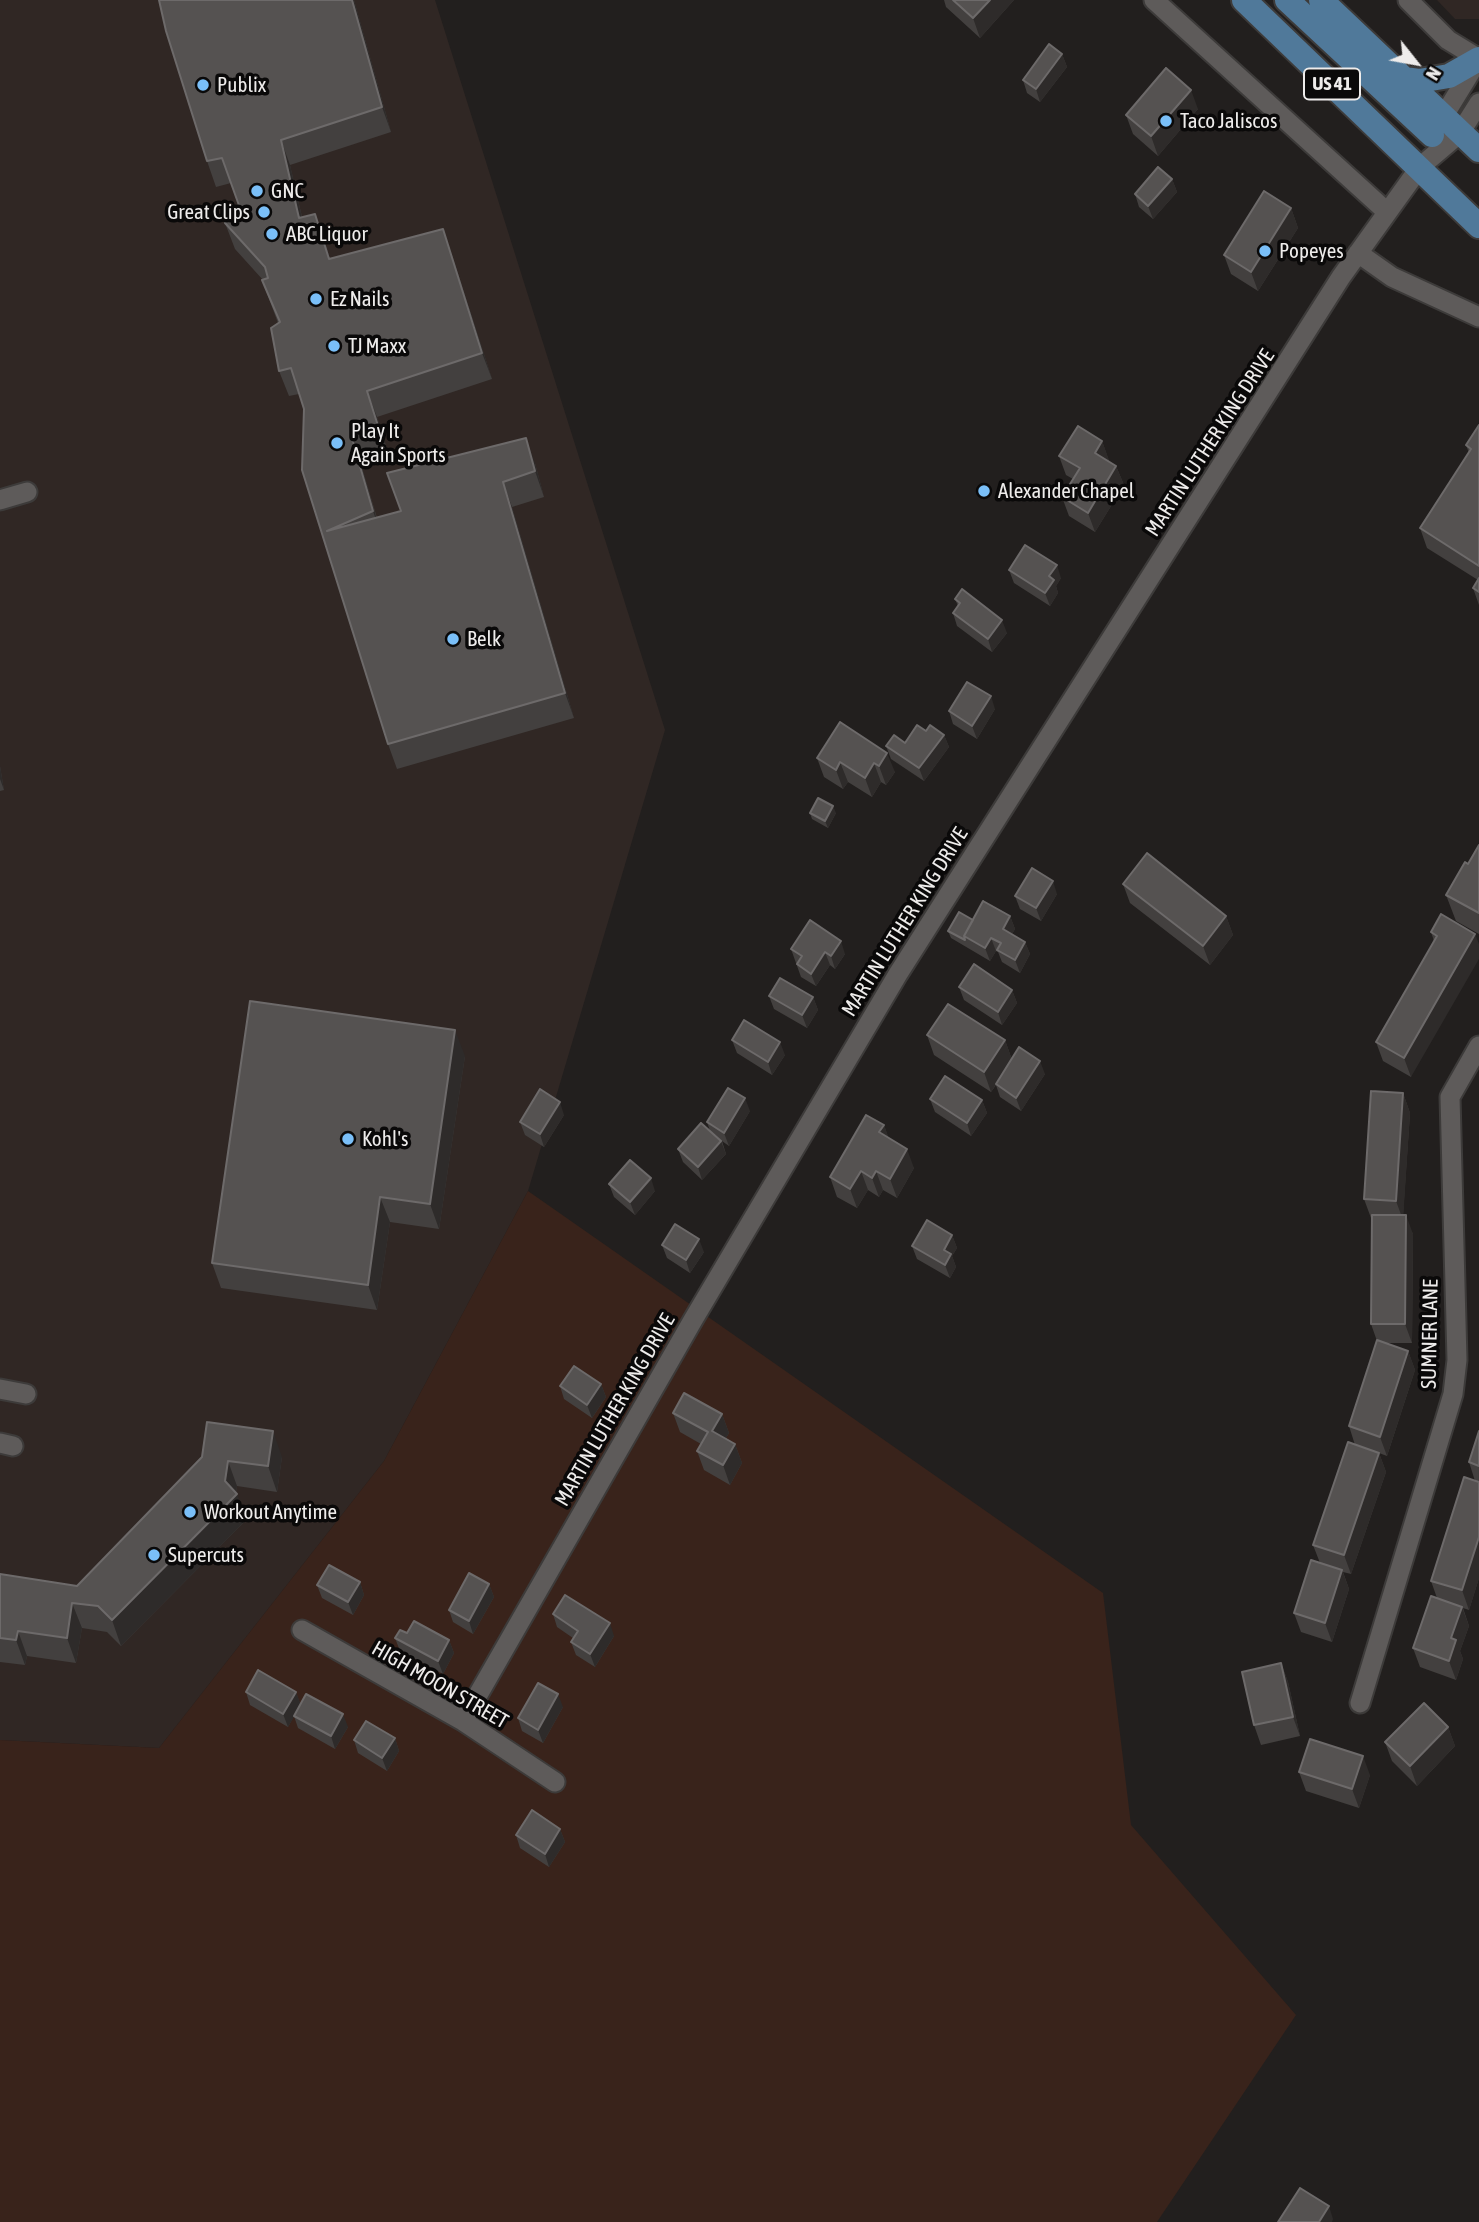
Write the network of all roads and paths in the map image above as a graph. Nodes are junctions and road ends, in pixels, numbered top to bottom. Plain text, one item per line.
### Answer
1 (1154, 0) edge
2 (1244, 0) edge
3 (1287, 0) edge
4 (1321, 0) edge
5 (1408, 0) edge
6 (1479, 59) edge
7 (1404, 79) junction
8 (1479, 103) edge
9 (1445, 128) junction
10 (1479, 150) edge
11 (1420, 167) junction
12 (1387, 212) junction
13 (1479, 226) edge
14 (1358, 253) junction
15 (1479, 317) edge
16 (27, 492) dead end
17 (0, 500) edge
18 (1479, 1046) edge
19 (0, 1389) edge
20 (26, 1394) dead end
21 (302, 1630) dead end
22 (1360, 1703) dead end
23 (463, 1721) junction
24 (555, 1782) dead end

1 - 12 street
2 - 11 main road, US 41
3 - 9 main road
4 - 7 main road, US 41
5 - 6 street
6 - 7 main road
6 - 9 street, MARTIN LUTHER KING DRIVE
7 - 9 main road, US 41
8 - 9 street, MARTIN LUTHER KING DRIVE
9 - 10 main road, US 41
9 - 11 street, MARTIN LUTHER KING DRIVE
9 - 11 street, MARTIN LUTHER KING DRIVE
11 - 12 street, MARTIN LUTHER KING DRIVE
11 - 13 main road, US 41
12 - 14 street, MARTIN LUTHER KING DRIVE
14 - 15 street
14 - 23 street, MARTIN LUTHER KING DRIVE
16 - 17 street
18 - 22 street, SUMNER LANE
19 - 20 street
21 - 23 street, HIGH MOON STREET
23 - 24 street, HIGH MOON STREET

